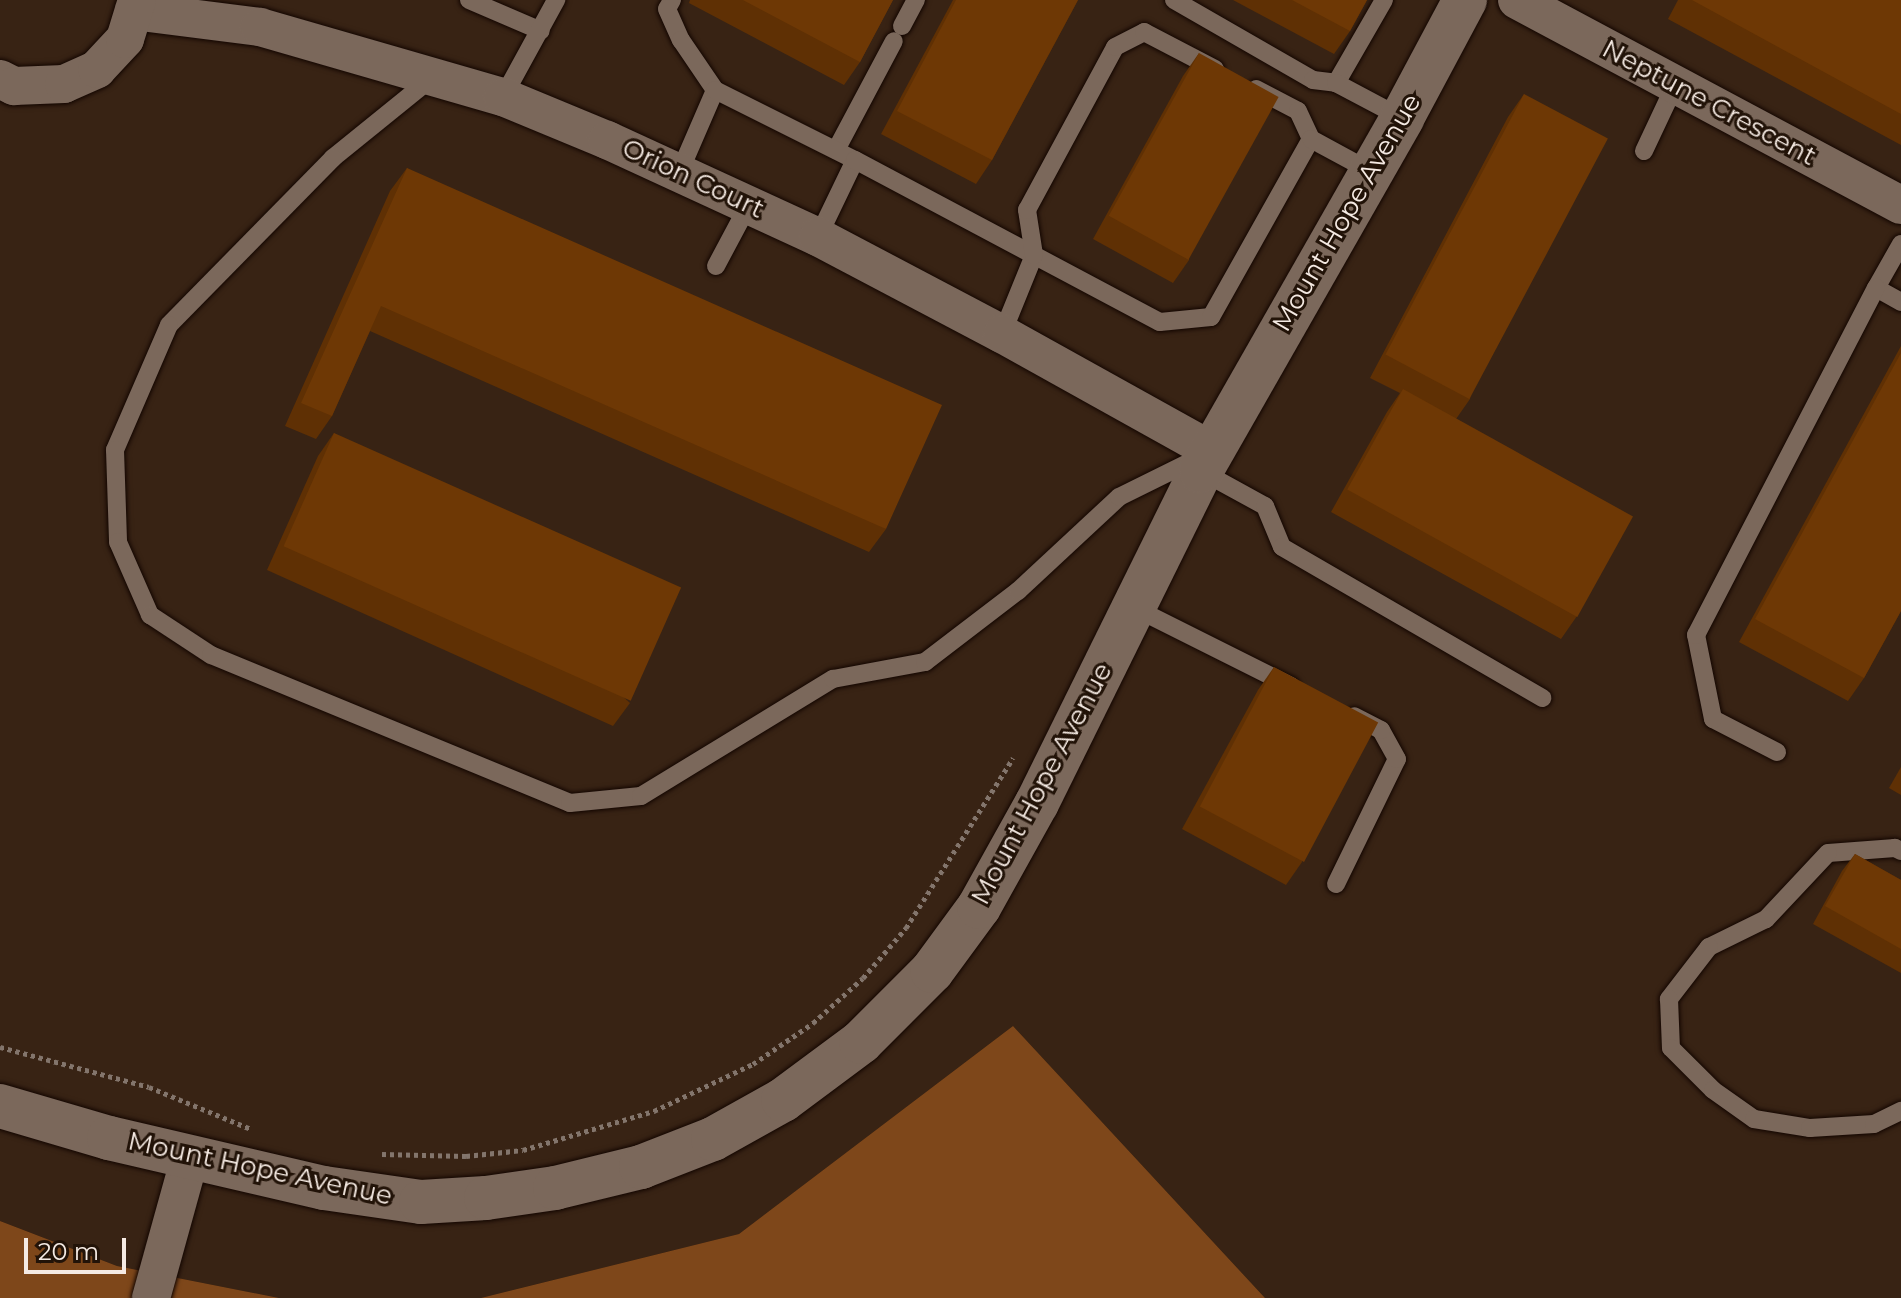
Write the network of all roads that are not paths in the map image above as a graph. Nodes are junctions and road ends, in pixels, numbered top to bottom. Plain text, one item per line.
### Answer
1 (469, 0) edge
2 (556, 0) edge
3 (672, 0) edge
4 (916, 0) edge
5 (1174, 0) edge
6 (1384, 0) edge
7 (1465, 0) edge
8 (1517, 0) edge
9 (136, 6) edge
10 (541, 31) junction
11 (433, 77) junction
12 (0, 79) edge
13 (1336, 83) junction
14 (1675, 85) junction
15 (715, 90) junction
16 (503, 97) junction
17 (1402, 118) junction
18 (1311, 139) junction
19 (836, 150) junction
20 (1644, 151) dead end
21 (855, 160) junction
22 (680, 171) junction
23 (1372, 172) junction
24 (749, 204) junction
25 (1901, 205) edge
26 (818, 237) junction
27 (1901, 244) edge
28 (1034, 255) junction
29 (716, 266) dead end
30 (1876, 288) junction
31 (1901, 302) edge
32 (1002, 334) junction
33 (1206, 461) junction
34 (1133, 607) junction
35 (1312, 696) edge
36 (1542, 698) dead end
37 (1339, 709) edge
38 (1777, 752) dead end
39 (1901, 851) edge
40 (1336, 884) dead end
41 (0, 1106) edge
42 (1901, 1111) edge
43 (190, 1157) junction
44 (151, 1298) edge

1 - 10 lane
2 - 10 lane
3 - 15 lane
4 - 19 lane
5 - 13 lane
6 - 13 lane
7 - 17 street, Mount Hope Avenue
8 - 14 street, Neptune Crescent
9 - 11 street, Orion Court
9 - 12 street, Orion Court
10 - 16 lane
11 - 16 street, Orion Court
11 - 33 lane
13 - 17 lane
14 - 20 lane
14 - 25 street, Neptune Crescent
15 - 19 lane
15 - 22 lane
16 - 22 street, Orion Court
17 - 23 street, Mount Hope Avenue
18 - 23 lane
18 - 28 lane
18 - 28 lane
19 - 21 lane
21 - 26 lane
21 - 28 lane
22 - 24 street, Orion Court
23 - 33 street, Mount Hope Avenue
24 - 26 street, Orion Court
24 - 29 lane
26 - 32 street, Orion Court
27 - 30 lane
28 - 32 lane
30 - 31 lane
30 - 38 lane
32 - 33 street, Orion Court
33 - 34 street, Mount Hope Avenue
33 - 36 lane
34 - 35 lane
34 - 43 street, Mount Hope Avenue
37 - 40 lane
39 - 42 lane
41 - 43 street, Mount Hope Avenue
43 - 44 street

